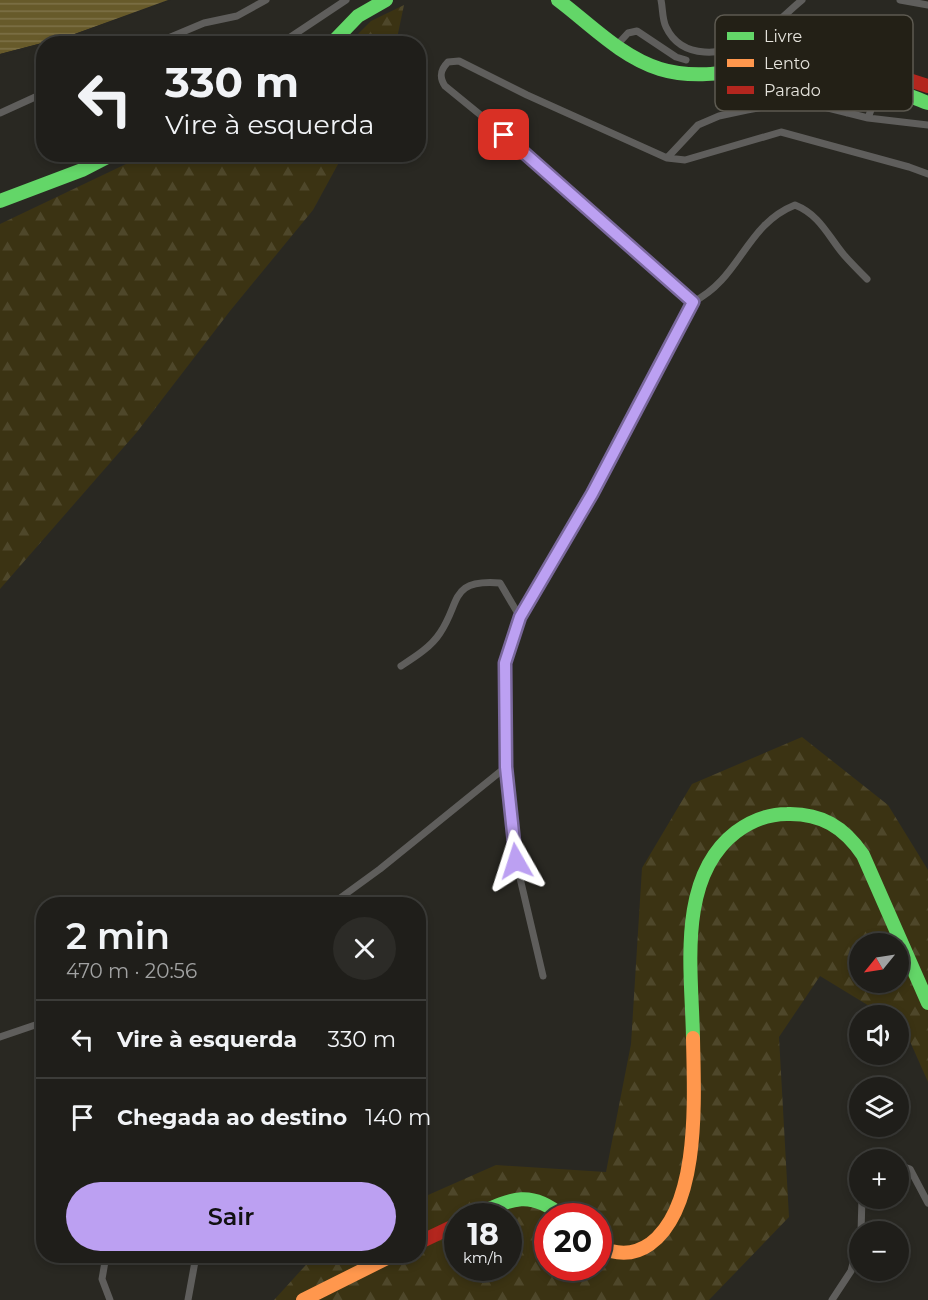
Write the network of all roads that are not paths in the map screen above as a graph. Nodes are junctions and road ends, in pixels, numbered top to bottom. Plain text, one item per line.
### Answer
1 (266, 0) edge
2 (346, 0) edge
3 (386, 0) edge
4 (558, 0) edge
5 (661, 0) edge
6 (802, 0) edge
7 (900, 0) edge
8 (928, 5) edge
9 (784, 15) edge
10 (173, 36) edge
11 (292, 36) edge
12 (339, 36) edge
13 (617, 45) junction
14 (715, 52) edge
15 (686, 60) dead end
16 (715, 73) edge
17 (913, 81) edge
18 (928, 86) edge
19 (913, 88) edge
20 (928, 94) edge
21 (36, 97) edge
22 (913, 98) edge
23 (928, 103) edge
24 (744, 111) edge
25 (840, 111) edge
26 (871, 111) edge
27 (0, 113) edge
28 (848, 113) joint
29 (868, 118) junction
30 (928, 125) edge
31 (667, 158) junction
32 (96, 162) edge
33 (928, 174) edge
34 (0, 201) edge
35 (867, 279) dead end
36 (693, 302) junction
37 (520, 617) junction
38 (401, 666) dead end
39 (506, 767) junction
40 (342, 897) edge
41 (543, 976) dead end
42 (928, 1003) edge
43 (36, 1025) edge
44 (0, 1037) edge
45 (909, 1169) edge
46 (502, 1203) edge
47 (545, 1203) edge
48 (928, 1203) edge
49 (444, 1231) edge
50 (426, 1239) edge
51 (612, 1252) edge
52 (105, 1263) edge
53 (194, 1263) edge
54 (377, 1263) edge
55 (849, 1274) edge
56 (110, 1300) edge
57 (188, 1300) edge
58 (303, 1300) edge
59 (832, 1300) edge

1 - 10 lane
2 - 11 lane
3 - 12 main road
4 - 13 main road
5 - 14 lane
6 - 9 lane
7 - 8 lane
13 - 15 lane
13 - 16 main road
17 - 18 main road
19 - 20 lane
21 - 27 lane
22 - 23 main road
24 - 31 lane
25 - 28 lane
26 - 29 lane
28 - 29 lane
29 - 30 lane
31 - 33 lane
31 - 36 lane
32 - 34 main road
35 - 36 lane
36 - 37 lane
37 - 38 lane
37 - 39 lane
39 - 40 lane
39 - 41 lane
42 - 51 main road
43 - 44 lane
45 - 48 lane
46 - 47 main road
49 - 50 main road
52 - 56 lane
53 - 57 lane
54 - 58 main road
55 - 59 lane

